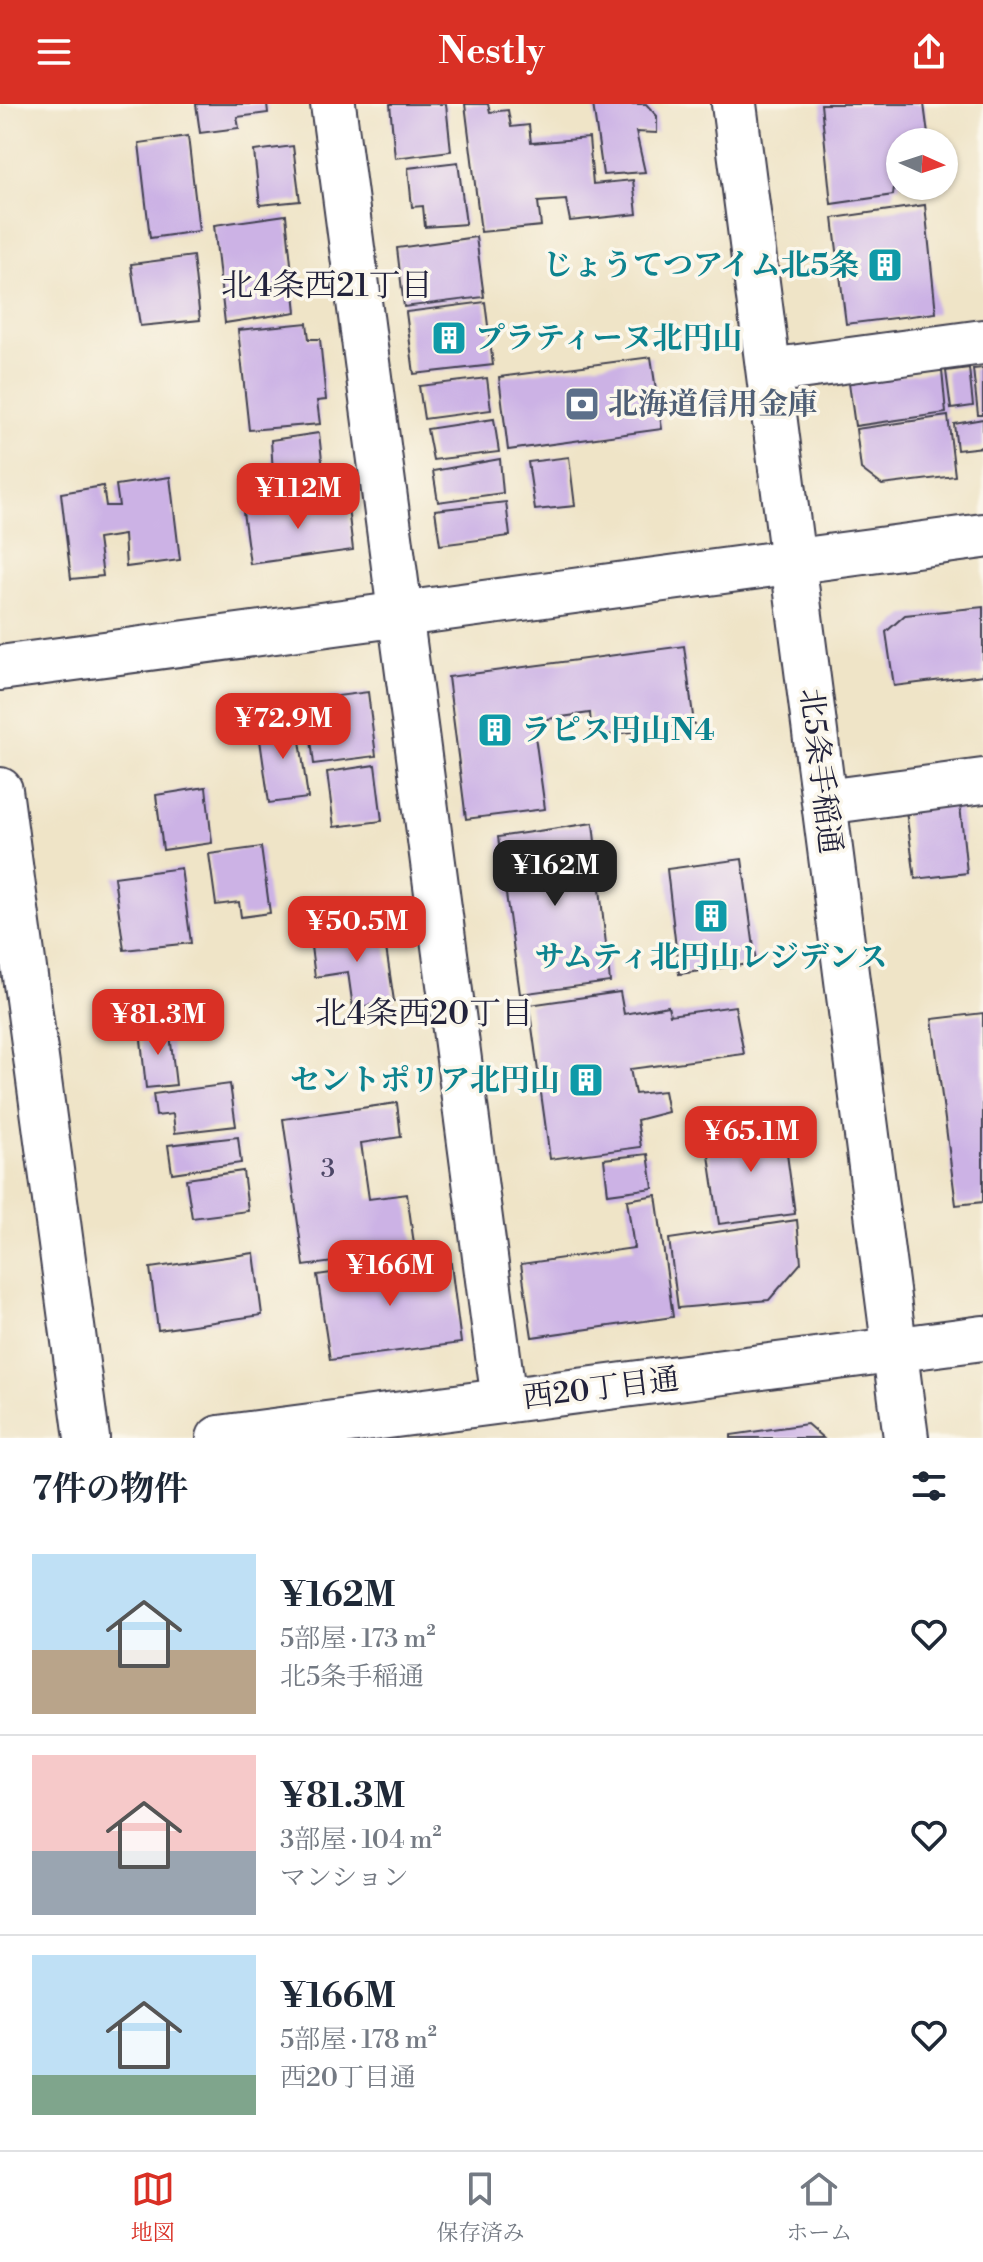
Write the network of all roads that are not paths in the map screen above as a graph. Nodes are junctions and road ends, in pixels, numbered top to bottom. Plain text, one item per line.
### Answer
1 (333, 104) edge
2 (734, 104) edge
3 (983, 342) edge
4 (769, 371) junction
5 (983, 536) edge
6 (794, 560) junction
7 (401, 614) junction
8 (0, 668) edge
9 (983, 781) edge
10 (0, 790) edge
11 (825, 802) junction
12 (983, 1338) edge
13 (894, 1349) junction
14 (504, 1401) junction
15 (87, 1438) edge
16 (219, 1438) edge
17 (906, 1438) edge

1 - 7 street
2 - 4 street, 北5条手稲通
3 - 4 street
4 - 6 street, 北5条手稲通
5 - 6 street
6 - 7 street
6 - 11 street, 北5条手稲通
7 - 8 street
7 - 14 street
9 - 11 street
10 - 15 street
11 - 13 street, 北5条手稲通
12 - 13 street, 西20丁目通
13 - 14 street, 西20丁目通
13 - 17 street, 北5条手稲通
14 - 16 street, 西20丁目通

